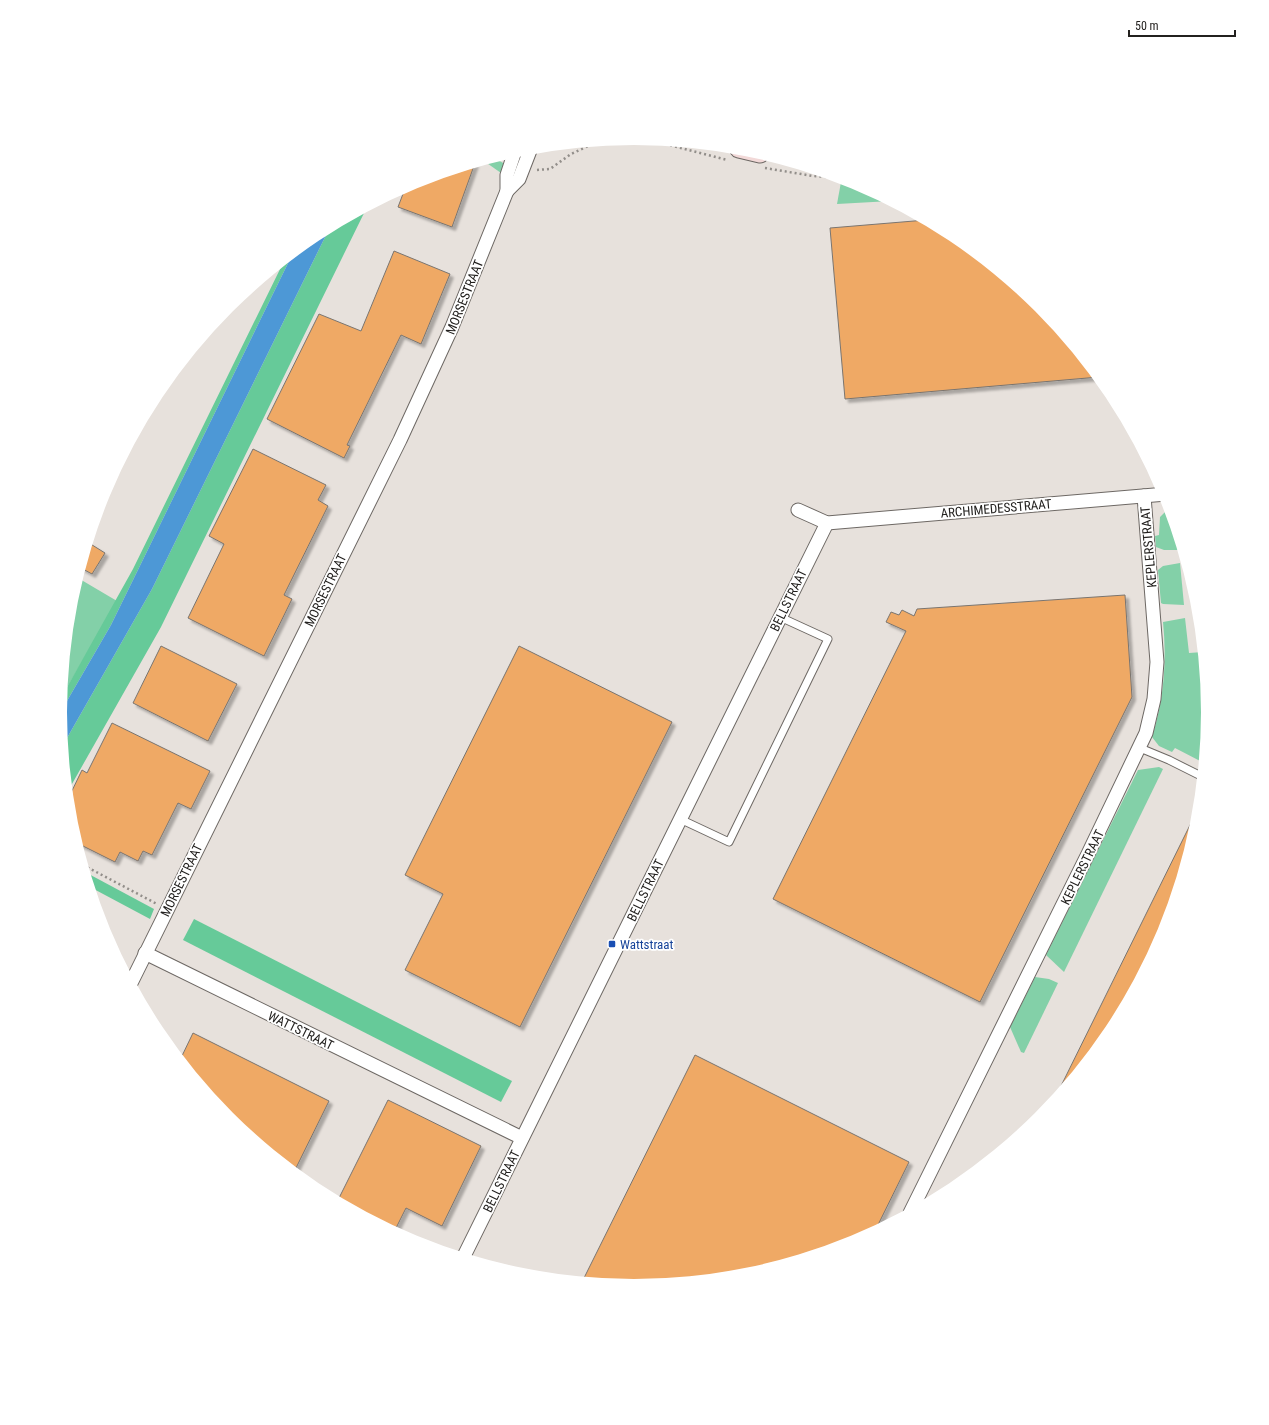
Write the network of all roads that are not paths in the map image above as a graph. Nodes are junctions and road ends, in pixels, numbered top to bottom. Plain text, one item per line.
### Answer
1 (528, 155) edge
2 (512, 159) edge
3 (507, 191) junction
4 (1159, 495) edge
5 (1144, 496) junction
6 (798, 510) dead end
7 (827, 523) junction
8 (780, 617) junction
9 (1140, 748) junction
10 (1198, 775) edge
11 (680, 819) junction
12 (145, 953) junction
13 (133, 976) edge
14 (522, 1138) junction
15 (913, 1206) edge
16 (465, 1254) edge

1 - 3 street, MORSESTRAAT
2 - 3 street, MORSESTRAAT
3 - 12 street, MORSESTRAAT
4 - 5 street, ARCHIMEDESSTRAAT
5 - 7 street, ARCHIMEDESSTRAAT
5 - 9 street, KEPLERSTRAAT
6 - 7 street
7 - 8 street, BELLSTRAAT
8 - 11 street, BELLSTRAAT
8 - 11 lane
9 - 10 lane
9 - 15 street, KEPLERSTRAAT
11 - 14 street, BELLSTRAAT
12 - 13 street, MORSESTRAAT
12 - 14 street, WATTSTRAAT
14 - 16 street, BELLSTRAAT

